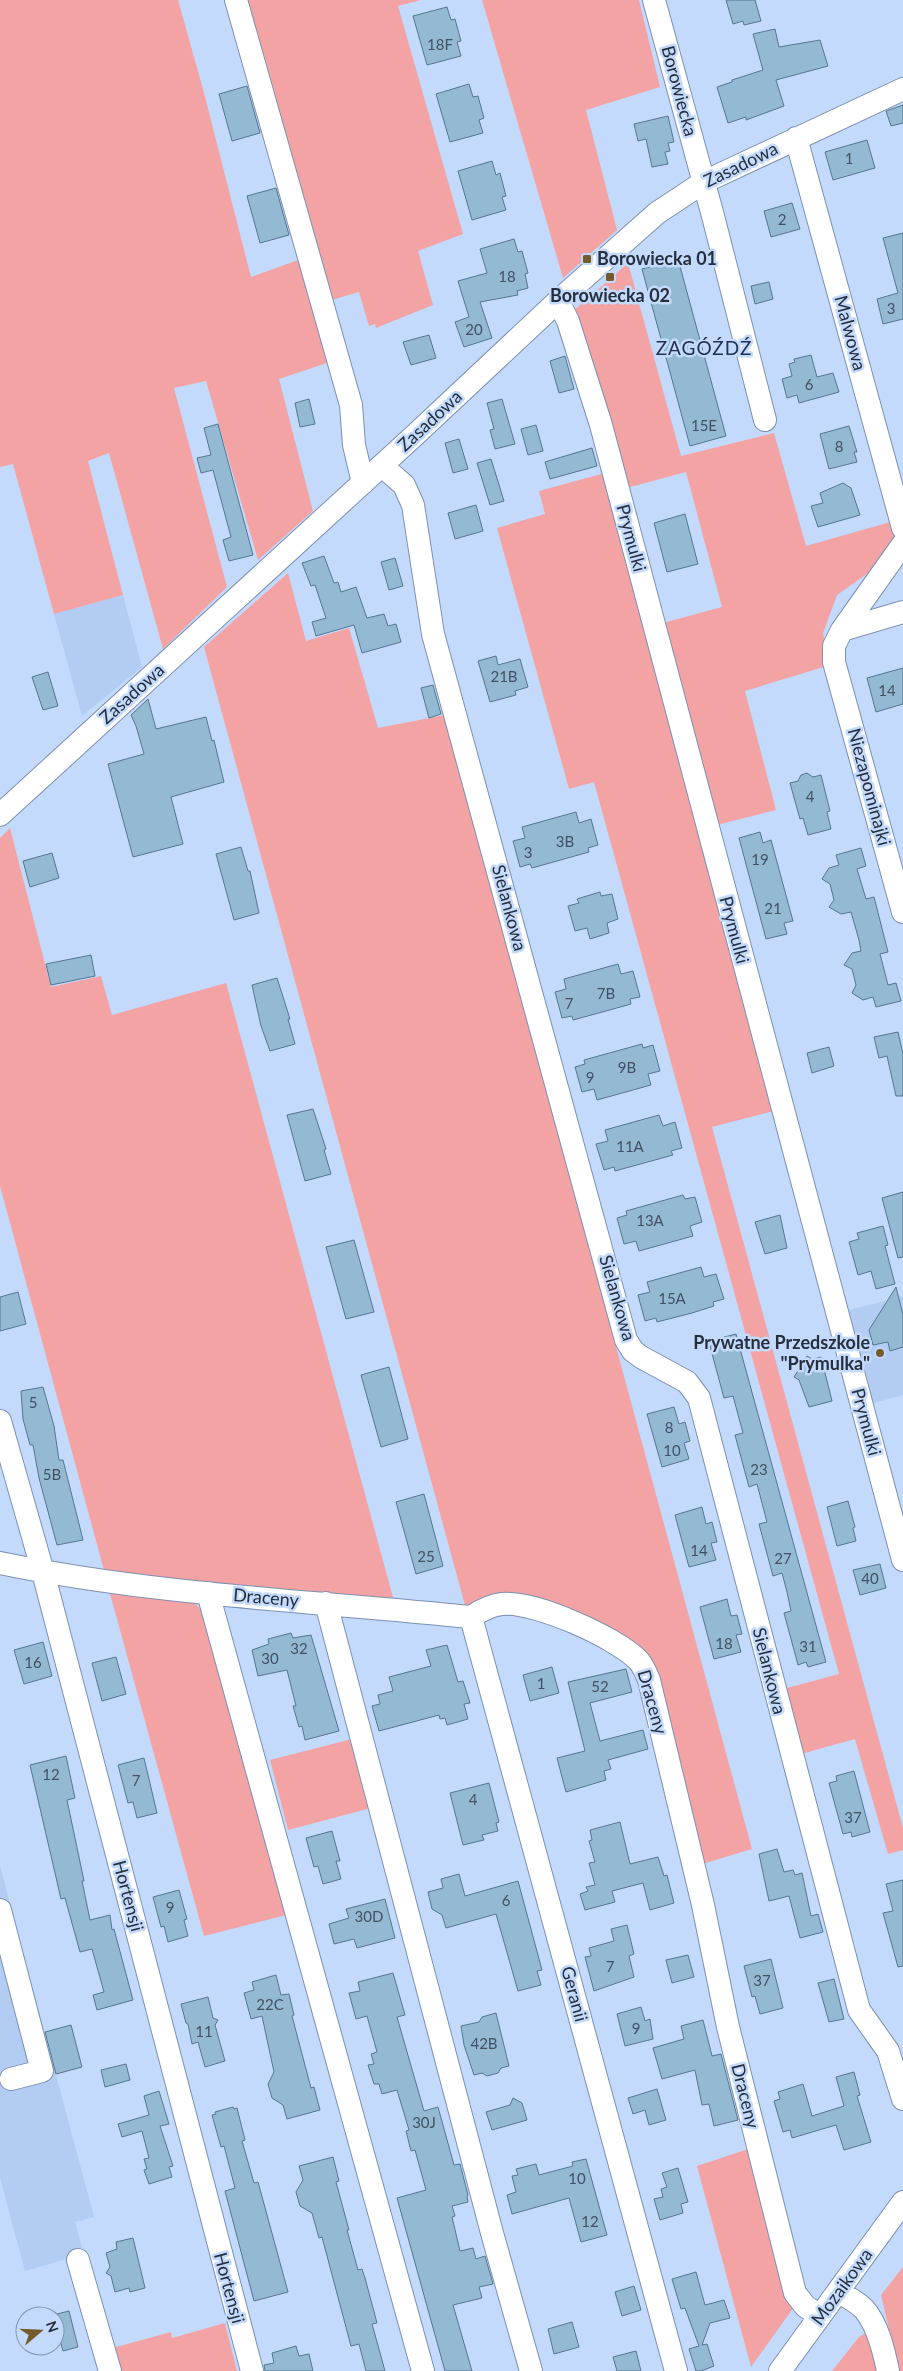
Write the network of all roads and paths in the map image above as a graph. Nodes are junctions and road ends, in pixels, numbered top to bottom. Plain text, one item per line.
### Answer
1 (236, 0) edge
2 (654, 0) edge
3 (903, 89) edge
4 (796, 138) junction
5 (704, 182) junction
6 (558, 301) junction
7 (765, 420) dead end
8 (382, 466) junction
9 (363, 483) junction
10 (903, 528) edge
11 (903, 544) edge
12 (903, 612) edge
13 (842, 630) junction
14 (0, 815) edge
15 (903, 912) edge
16 (0, 1421) edge
17 (903, 1560) edge
18 (0, 1563) edge
19 (43, 1572) junction
20 (208, 1594) junction
21 (326, 1603) junction
22 (471, 1617) junction
23 (0, 1910) edge
24 (11, 2078) dead end
25 (903, 2099) edge
26 (903, 2202) edge
27 (78, 2260) dead end
28 (838, 2291) junction
29 (820, 2316) junction
30 (110, 2371) edge
31 (252, 2371) edge
32 (423, 2371) edge
33 (531, 2371) edge
34 (676, 2371) edge
35 (780, 2371) edge
36 (888, 2371) edge

1 - 9 street
2 - 5 street, Borowiecka
3 - 4 street, Zasadowa
4 - 5 street, Zasadowa
4 - 10 street, Malwowa
5 - 6 street, Zasadowa
5 - 7 street, Borowiecka
6 - 8 street, Zasadowa
6 - 17 street, Prymulki
8 - 9 street, Zasadowa
8 - 25 street, Sielankowa
9 - 14 street, Zasadowa
11 - 13 street
12 - 13 street
13 - 15 street, Niezapominajki
16 - 19 street, Hortensji
18 - 19 street, Draceny
19 - 20 street, Draceny
19 - 31 street, Hortensji
20 - 21 street, Draceny
20 - 32 street
21 - 22 street, Draceny
21 - 33 street
22 - 29 street, Draceny
22 - 34 street, Geranii
23 - 24 street
26 - 28 street, Mozaikowa
27 - 30 street
28 - 29 street, Mozaikowa
28 - 36 street
29 - 35 street, Mozaikowa

